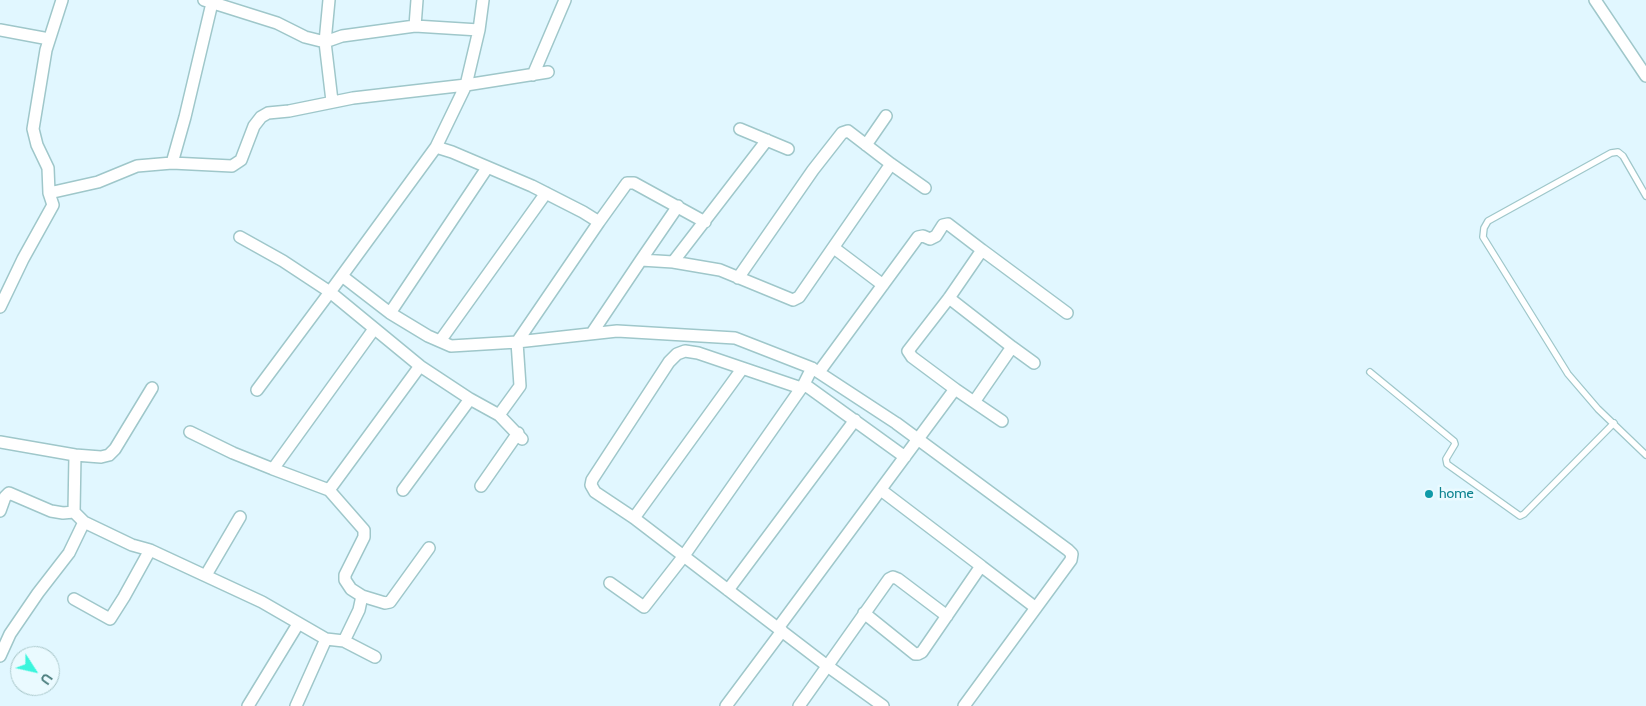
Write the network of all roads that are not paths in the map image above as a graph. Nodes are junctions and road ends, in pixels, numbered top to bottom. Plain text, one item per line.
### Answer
1 (62, 0) edge
2 (329, 0) edge
3 (417, 0) edge
4 (483, 0) edge
5 (565, 0) edge
6 (1595, 0) edge
7 (208, 2) edge
8 (415, 26) junction
9 (0, 30) edge
10 (479, 30) junction
11 (49, 39) junction
12 (325, 42) junction
13 (548, 72) dead end
14 (533, 74) junction
15 (1646, 76) edge
16 (466, 85) junction
17 (332, 101) junction
18 (886, 116) dead end
19 (740, 129) dead end
20 (766, 140) junction
21 (866, 145) junction
22 (436, 147) junction
23 (788, 149) dead end
24 (172, 163) junction
25 (891, 164) junction
26 (487, 168) junction
27 (925, 188) dead end
28 (546, 192) junction
29 (49, 193) junction
30 (1646, 196) edge
31 (678, 206) junction
32 (599, 222) junction
33 (705, 222) junction
34 (240, 237) dead end
35 (834, 248) junction
36 (982, 250) junction
37 (640, 260) junction
38 (673, 262) junction
39 (342, 276) junction
40 (738, 278) junction
41 (883, 285) junction
42 (330, 292) junction
43 (949, 298) junction
44 (0, 307) edge
45 (390, 313) junction
46 (1067, 313) dead end
47 (374, 329) junction
48 (592, 333) junction
49 (440, 341) junction
50 (517, 342) junction
51 (1012, 347) junction
52 (1034, 362) dead end
53 (420, 366) junction
54 (742, 369) junction
55 (815, 370) junction
56 (1370, 372) dead end
57 (802, 386) junction
58 (152, 388) dead end
59 (955, 389) junction
60 (257, 390) dead end
61 (470, 399) junction
62 (974, 402) junction
63 (500, 415) junction
64 (855, 420) junction
65 (1002, 422) dead end
66 (1614, 423) junction
67 (190, 432) dead end
68 (918, 440) junction
69 (0, 442) edge
70 (75, 455) junction
71 (1646, 455) edge
72 (905, 457) junction
73 (273, 469) junction
74 (481, 486) dead end
75 (328, 490) junction
76 (403, 490) dead end
77 (881, 490) junction
78 (0, 511) edge
79 (74, 512) junction
80 (240, 516) dead end
81 (634, 518) junction
82 (84, 522) junction
83 (429, 548) dead end
84 (150, 550) junction
85 (683, 557) junction
86 (980, 566) junction
87 (206, 576) junction
88 (610, 583) dead end
89 (728, 590) junction
90 (362, 596) junction
91 (74, 599) dead end
92 (1036, 608) junction
93 (864, 613) junction
94 (946, 616) junction
95 (298, 624) junction
96 (780, 630) junction
97 (326, 639) junction
98 (344, 641) junction
99 (0, 656) edge
100 (375, 656) dead end
101 (826, 665) junction
102 (248, 706) edge
103 (296, 706) edge
104 (726, 706) edge
105 (799, 706) edge
106 (883, 706) edge
107 (964, 706) edge

1 - 11 street
2 - 12 street
3 - 8 street
4 - 10 street
5 - 14 street
6 - 15 street
7 - 12 street
7 - 24 street
8 - 10 street
8 - 12 street
9 - 11 street
10 - 16 street
11 - 29 street
12 - 17 street
13 - 14 street
14 - 16 street
16 - 17 street
16 - 22 street
17 - 24 street
18 - 21 street
19 - 20 street
20 - 23 street
20 - 33 street
21 - 25 street
21 - 40 street
22 - 26 street
22 - 39 street
24 - 29 street
25 - 27 street
25 - 35 street
26 - 28 street
26 - 45 street
28 - 32 street
28 - 49 street
29 - 44 street
30 - 66 lane
31 - 32 street
31 - 33 street
31 - 37 street
32 - 50 street
33 - 38 street
34 - 42 street
35 - 40 street
35 - 41 street
36 - 41 street
36 - 43 street
36 - 46 street
37 - 38 street
37 - 48 street
38 - 40 street
39 - 42 street
39 - 45 street
41 - 55 street
42 - 47 street
42 - 60 street
43 - 51 street
43 - 59 street
45 - 49 street
47 - 53 street
47 - 73 street
48 - 50 street
48 - 55 street
49 - 50 street
50 - 63 street
51 - 52 street
51 - 62 street
53 - 61 street
53 - 75 street
54 - 57 street
54 - 81 street
54 - 81 street
55 - 57 street
55 - 68 street
56 - 66 lane
57 - 64 street
57 - 85 street
58 - 70 street
59 - 62 street
59 - 68 street
61 - 63 street
61 - 76 street
62 - 65 street
63 - 74 street
64 - 72 street
64 - 89 street
66 - 71 lane
67 - 73 street
68 - 72 street
68 - 92 street
69 - 70 street
70 - 79 street
72 - 77 street
73 - 75 street
75 - 90 street
77 - 86 street
77 - 96 street
78 - 79 street
79 - 82 street
80 - 87 street
81 - 85 street
82 - 84 street
82 - 99 street
83 - 90 street
84 - 87 street
84 - 91 street
85 - 88 street
85 - 89 street
86 - 92 street
86 - 94 street
87 - 95 street
89 - 96 street
90 - 98 street
92 - 107 street
93 - 94 street
93 - 94 street
93 - 101 street
95 - 97 street
95 - 102 street
96 - 101 street
96 - 104 street
97 - 98 street
97 - 103 street
98 - 100 street
101 - 105 street
101 - 106 street

